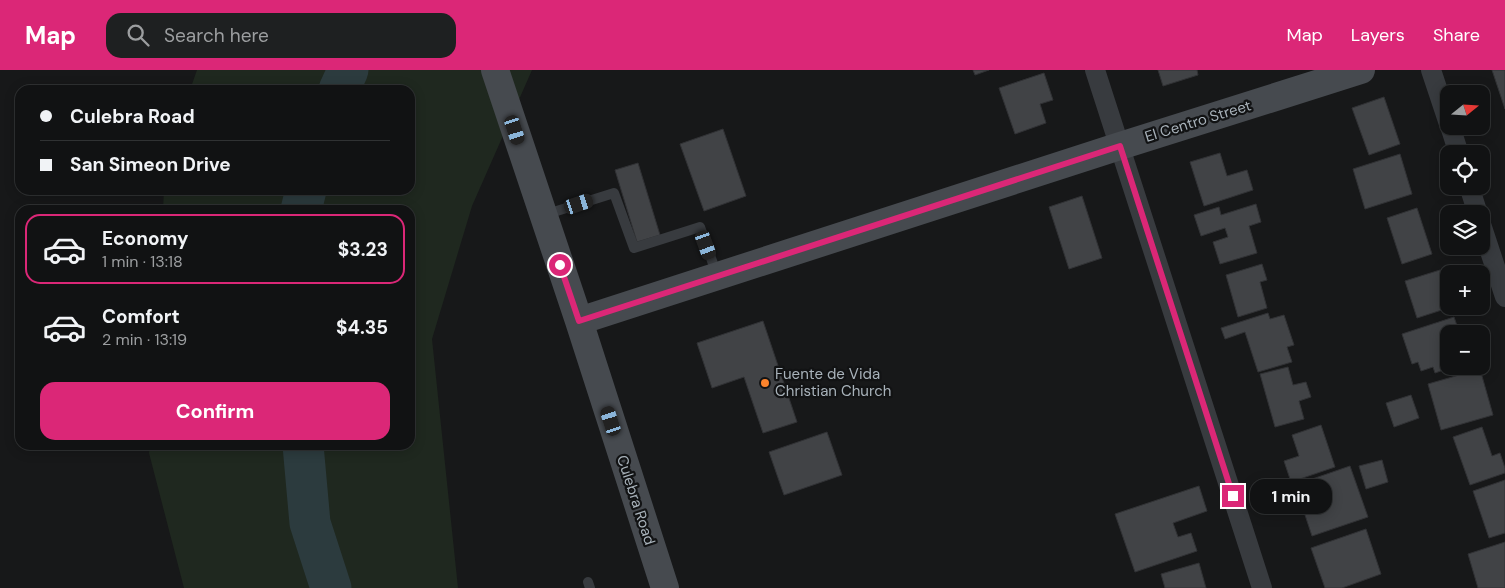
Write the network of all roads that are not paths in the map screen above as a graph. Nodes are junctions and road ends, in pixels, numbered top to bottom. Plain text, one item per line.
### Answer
1 (1095, 70) edge
2 (1361, 70) edge
3 (1431, 70) edge
4 (496, 74) edge
5 (1440, 98) edge
6 (1120, 146) junction
7 (544, 215) junction
8 (1490, 251) edge
9 (718, 276) junction
10 (1505, 297) edge
11 (579, 321) junction
12 (664, 588) edge
13 (1262, 588) edge

1 - 6 street
2 - 6 street, El Centro Street
3 - 5 street
4 - 7 street, Culebra Road
6 - 9 street, El Centro Street
6 - 13 street
7 - 9 lane
7 - 11 street, Culebra Road
8 - 10 street
9 - 11 street, El Centro Street
11 - 12 street, Culebra Road

